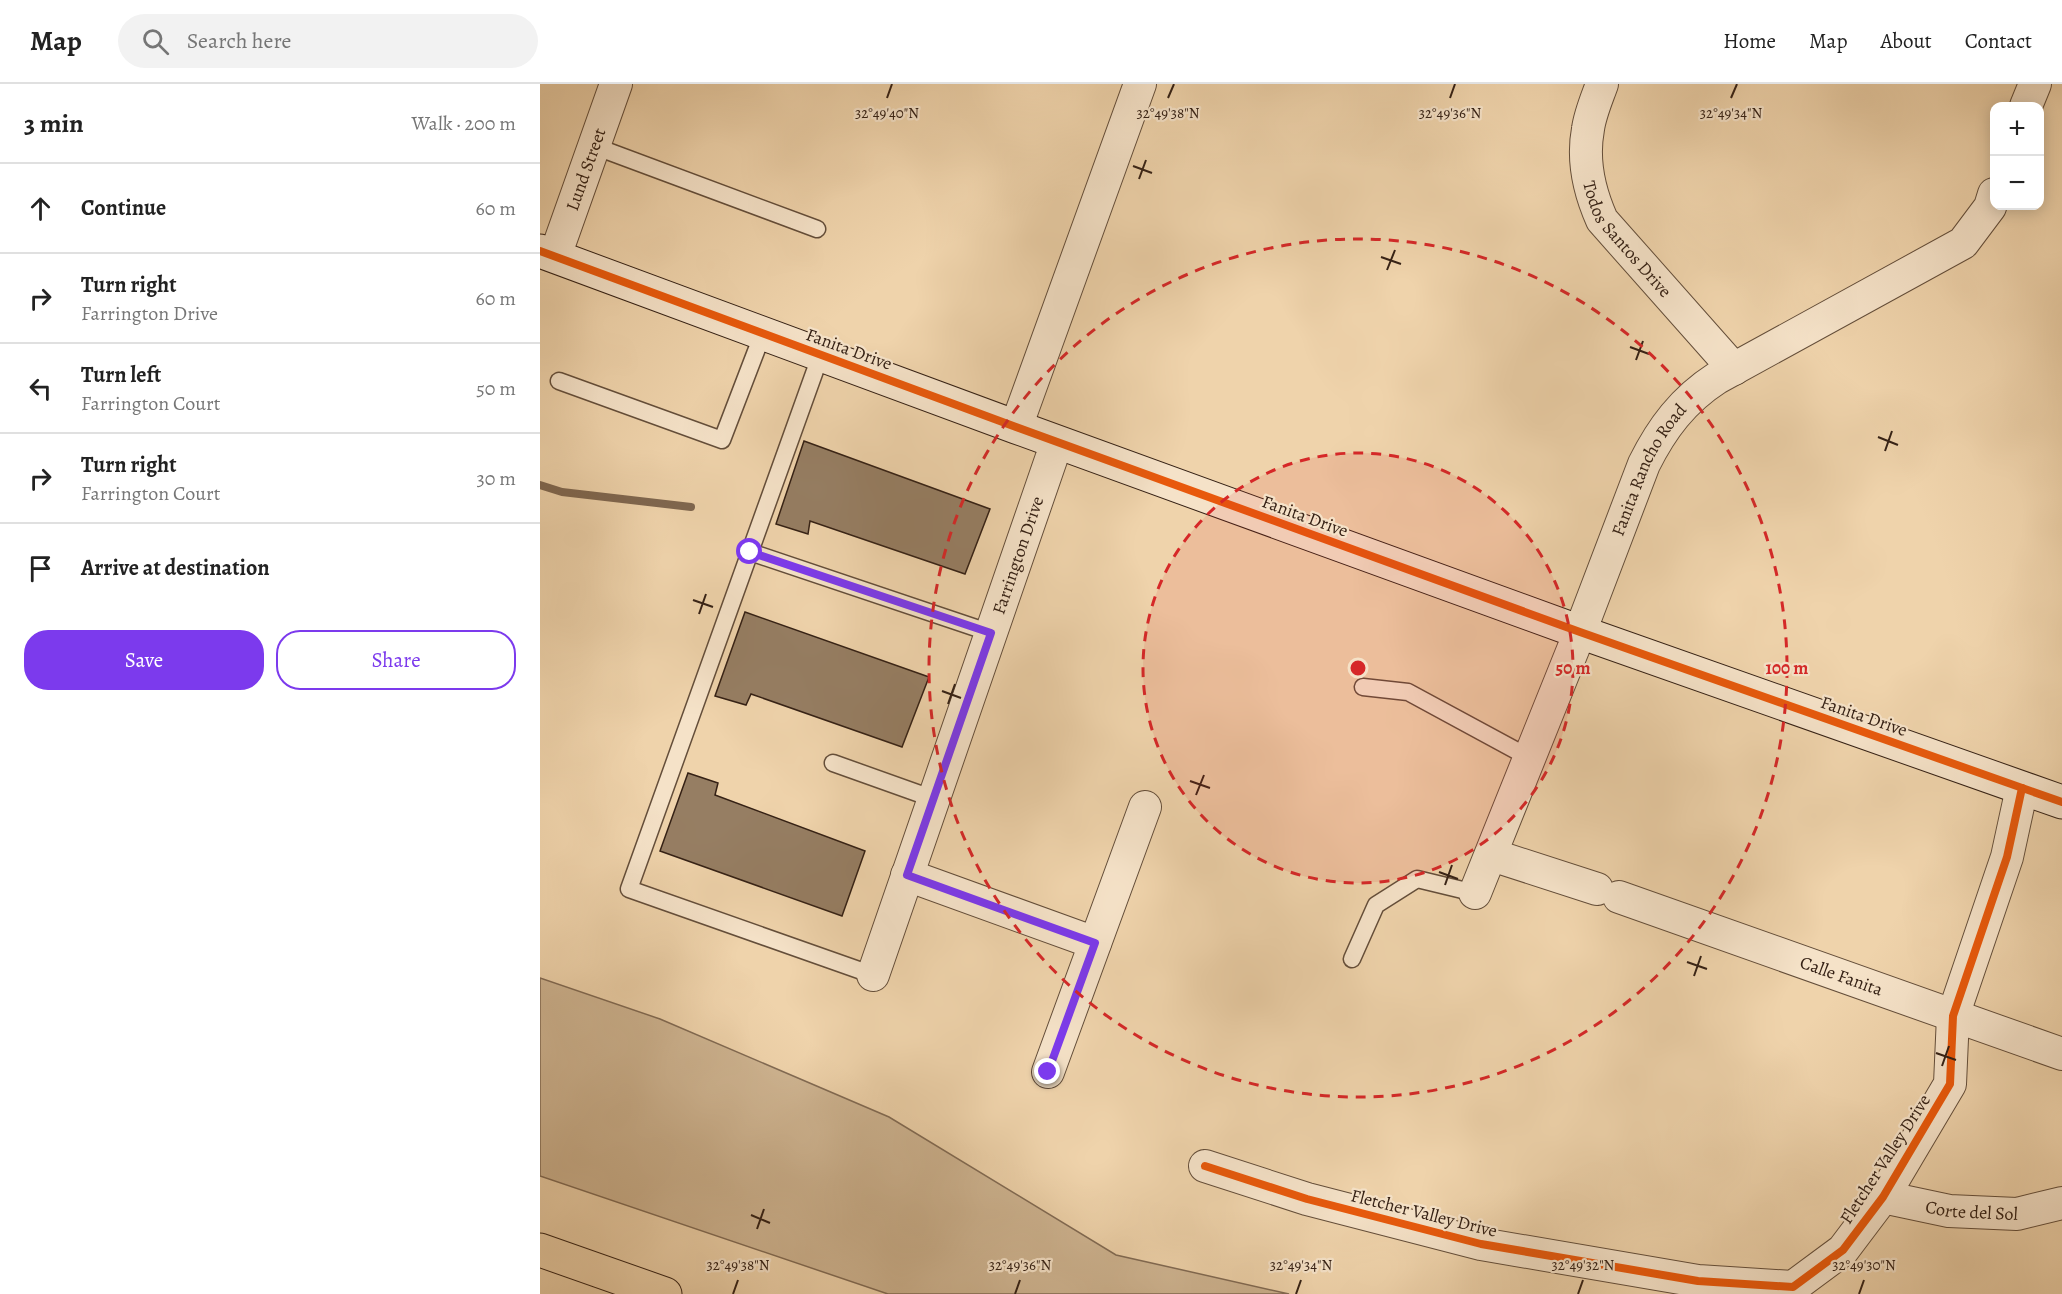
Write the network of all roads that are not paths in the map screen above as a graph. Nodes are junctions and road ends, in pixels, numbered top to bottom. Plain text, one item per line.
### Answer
1 (616, 84) edge
2 (1140, 84) edge
3 (1602, 84) edge
4 (2035, 84) edge
5 (2028, 102) edge
6 (594, 146) junction
7 (1990, 207) edge
8 (817, 229) dead end
9 (547, 253) edge
10 (763, 333) junction
11 (821, 354) junction
12 (1734, 369) junction
13 (559, 381) dead end
14 (1016, 428) junction
15 (1057, 442) junction
16 (750, 552) junction
17 (991, 633) junction
18 (1580, 633) junction
19 (1364, 687) dead end
20 (1528, 757) junction
21 (833, 763) dead end
22 (2022, 788) junction
23 (934, 799) junction
24 (2062, 802) edge
25 (1145, 807) dead end
26 (1492, 855) junction
27 (907, 875) junction
28 (1475, 893) joint
29 (1095, 943) junction
30 (1352, 959) dead end
31 (873, 975) joint
32 (1953, 1016) junction
33 (2062, 1054) edge
34 (1048, 1072) dead end
35 (1205, 1166) dead end
36 (1883, 1197) junction
37 (2062, 1203) edge
38 (540, 1250) edge
39 (665, 1294) edge

1 - 6 street, Lund Street
2 - 14 street
3 - 12 street, Todos Santos Drive
4 - 5 street
6 - 8 lane
6 - 9 street, Lund Street
7 - 12 street, Fanita Rancho Road
9 - 10 main road, Fanita Drive
10 - 11 main road, Fanita Drive
10 - 13 lane
11 - 14 main road, Fanita Drive
11 - 16 lane
12 - 18 street, Fanita Rancho Road
14 - 15 main road, Fanita Drive
15 - 17 street, Farrington Drive
15 - 18 main road, Fanita Drive
16 - 17 lane
16 - 31 lane
17 - 23 street, Farrington Drive
18 - 20 street, Fanita Rancho Road
18 - 22 main road, Fanita Drive
19 - 20 lane
20 - 26 street, Fanita Rancho Road
21 - 23 lane
22 - 24 main road, Fanita Drive
22 - 32 street, Fletcher Valley Drive
23 - 27 street, Farrington Drive
25 - 29 street
26 - 28 street, Fanita Rancho Road
26 - 32 street, Calle Fanita
27 - 29 street
27 - 31 street, Farrington Drive
28 - 30 lane
29 - 34 street
32 - 33 street, Calle Fanita
32 - 36 street, Fletcher Valley Drive
35 - 36 street, Fletcher Valley Drive
36 - 37 street, Corte del Sol
38 - 39 highway

